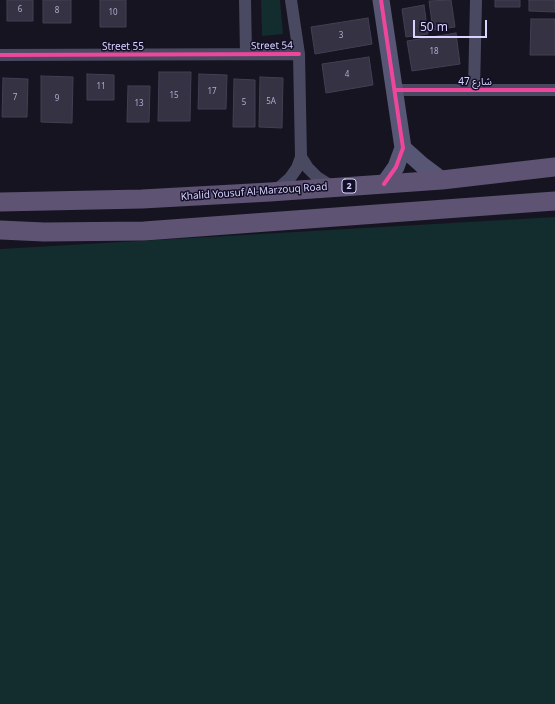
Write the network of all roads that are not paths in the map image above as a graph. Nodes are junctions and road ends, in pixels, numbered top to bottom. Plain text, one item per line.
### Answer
1 (245, 0) edge
2 (291, 0) edge
3 (381, 0) edge
4 (476, 0) edge
5 (246, 54) junction
6 (299, 54) junction
7 (0, 55) edge
8 (395, 90) junction
9 (474, 90) junction
10 (555, 90) edge
11 (403, 148) junction
12 (301, 156) junction
13 (555, 167) edge
14 (442, 180) junction
15 (384, 184) junction
16 (340, 187) junction
17 (270, 192) junction
18 (555, 201) edge
19 (0, 202) edge
20 (0, 230) edge

1 - 5 street, Street 54
2 - 6 street, Street 54
3 - 8 street
4 - 9 street
5 - 6 street, Street 54
5 - 7 street, Street 55
6 - 12 street, Street 54
8 - 9 street, شارع 47
8 - 11 street
9 - 10 street, شارع 47
11 - 14 street
11 - 15 street
12 - 16 street
12 - 17 street, Street 54
13 - 14 main road, Khalid Yousuf Al-Marzouq Road / 2
14 - 15 main road, Khalid Yousuf Al-Marzouq Road / 2
15 - 16 main road, Khalid Yousuf Al-Marzouq Road / 2
16 - 17 main road, Khalid Yousuf Al-Marzouq Road / 2
17 - 19 main road, Khalid Yousuf Al-Marzouq Road / 2
18 - 20 main road

